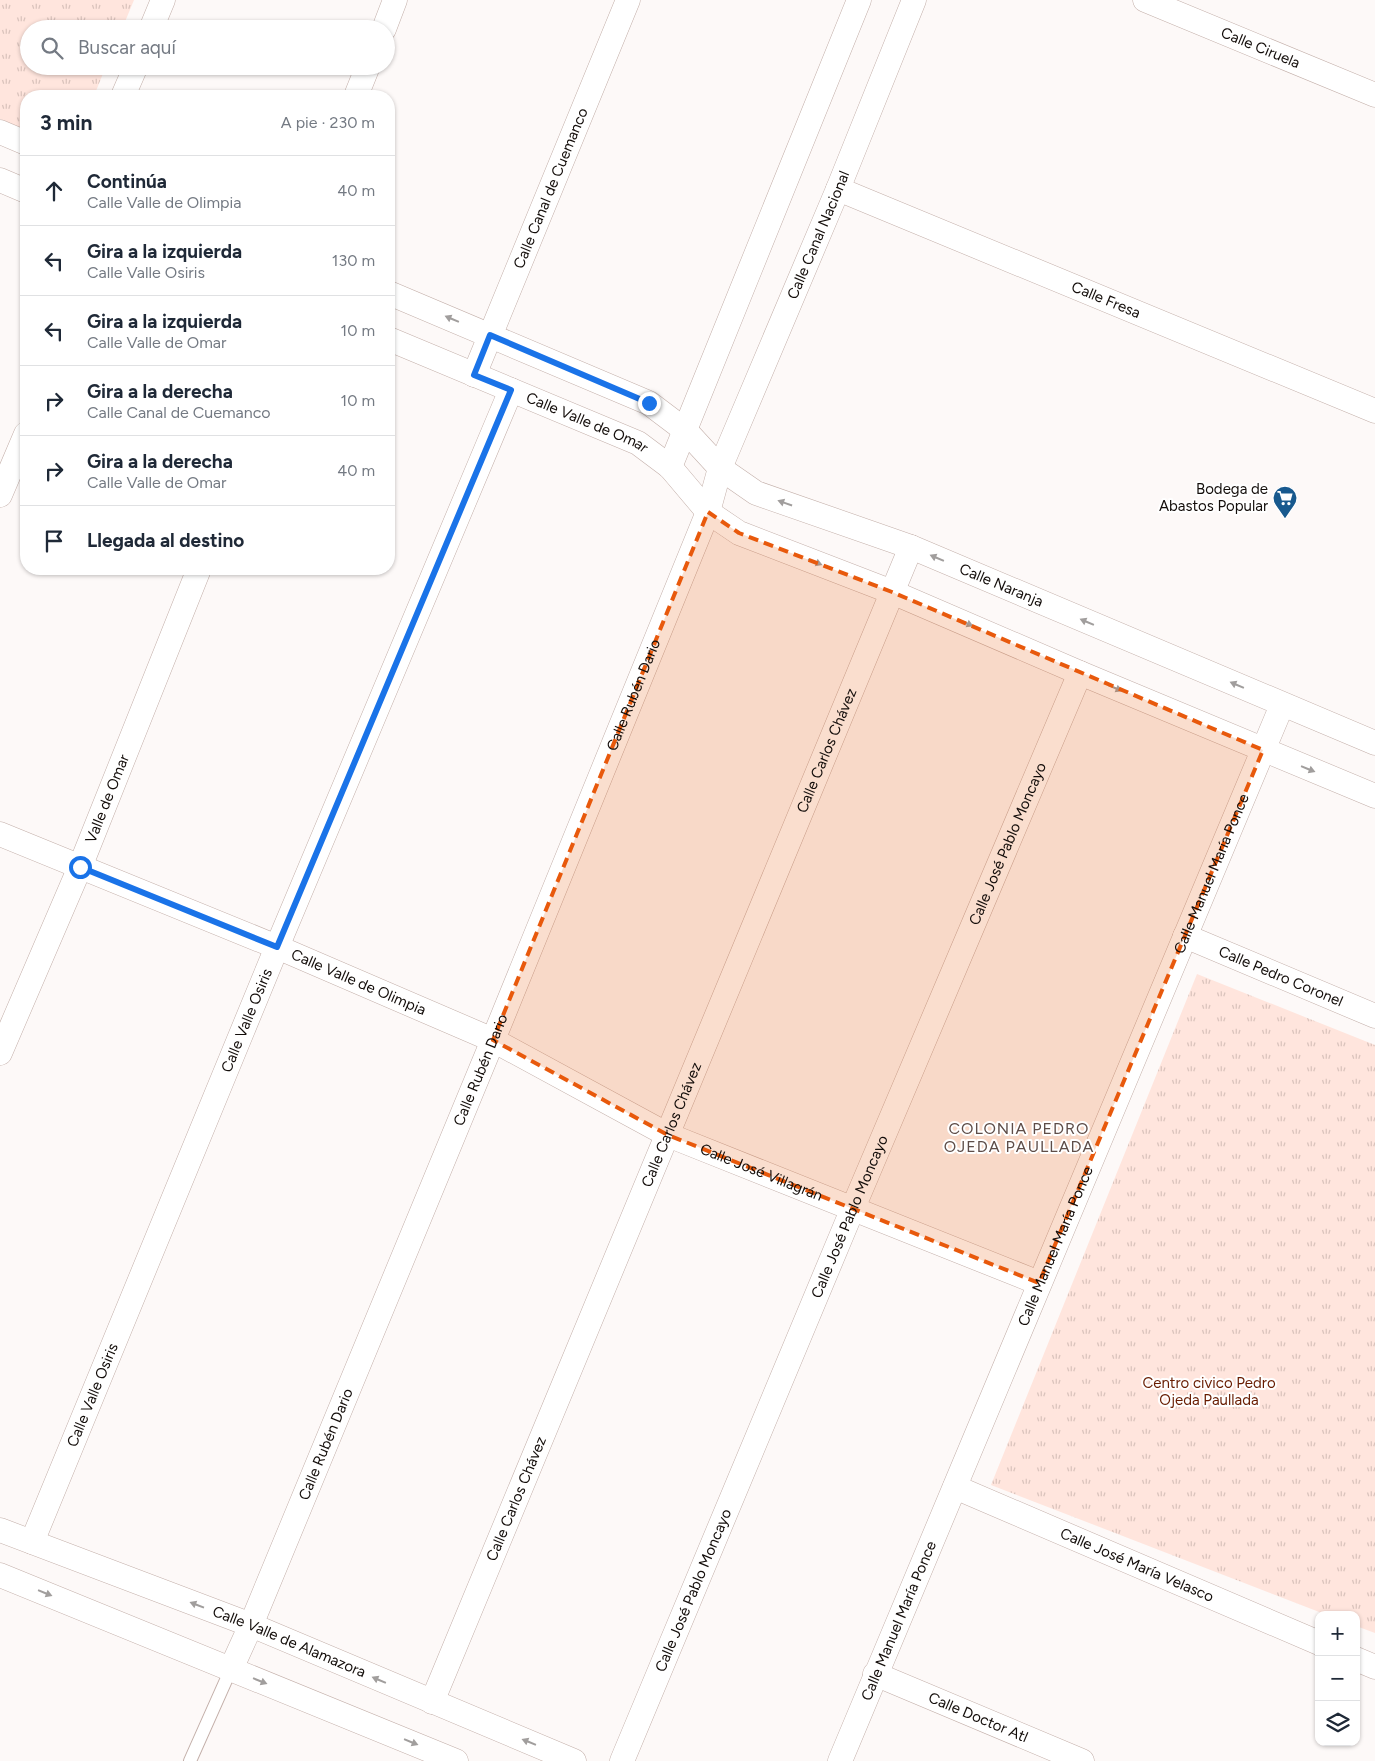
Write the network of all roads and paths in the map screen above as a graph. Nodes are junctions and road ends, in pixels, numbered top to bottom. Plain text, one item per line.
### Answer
1 (163, 0) edge
2 (395, 0) edge
3 (628, 0) edge
4 (859, 0) edge
5 (914, 0) edge
6 (1145, 0) edge
7 (155, 20) edge
8 (387, 20) edge
9 (132, 75) edge
10 (364, 75) edge
11 (126, 90) edge
12 (358, 90) edge
13 (1375, 95) edge
14 (0, 132) edge
15 (20, 140) edge
16 (0, 180) edge
17 (20, 188) edge
18 (838, 189) junction
19 (395, 295) edge
20 (490, 335) junction
21 (395, 342) edge
22 (474, 375) junction
23 (511, 390) junction
24 (1375, 411) edge
25 (686, 431) junction
26 (20, 448) edge
27 (670, 467) junction
28 (720, 468) junction
29 (0, 495) edge
30 (708, 512) junction
31 (911, 547) junction
32 (197, 575) edge
33 (892, 592) junction
34 (1080, 673) junction
35 (1282, 704) junction
36 (1375, 743) edge
37 (1263, 750) junction
38 (1375, 796) edge
39 (0, 834) edge
40 (80, 867) junction
41 (1185, 936) junction
42 (277, 947) junction
43 (1375, 1016) edge
44 (493, 1040) junction
45 (0, 1053) edge
46 (668, 1135) junction
47 (853, 1208) junction
48 (1039, 1283) junction
49 (955, 1487) junction
50 (0, 1530) edge
51 (32, 1542) junction
52 (0, 1575) edge
53 (251, 1625) junction
54 (1315, 1641) edge
55 (1360, 1661) edge
56 (1375, 1667) edge
57 (231, 1670) junction
58 (876, 1674) junction
59 (432, 1702) junction
60 (190, 1761) edge
61 (456, 1761) edge
62 (574, 1761) edge
63 (622, 1761) edge
64 (840, 1761) edge
65 (1082, 1761) edge

1 - 7 street
2 - 8 street
3 - 20 street, Calle Canal de Cuemanco
4 - 25 street
5 - 18 street, Calle Canal Nacional
6 - 13 street, Calle Ciruela
9 - 11 street
10 - 12 street
14 - 15 street
16 - 17 street
18 - 24 street, Calle Fresa
18 - 28 street, Calle Canal Nacional
20 -> 19 street
20 - 22 street, Calle Canal de Cuemanco
20 - 25 street
21 - 22 street, Calle Valle de Omar
22 - 23 street, Calle Valle de Omar
23 - 27 street, Calle Valle de Omar
23 - 42 street, Calle Valle Osiris
25 - 27 street
25 - 28 street
26 - 29 street
27 - 30 street, Calle Valle de Omar
28 - 30 street, Calle Rubén Dario
31 -> 28 street, Calle Naranja
30 -> 33 street
30 - 44 street, Calle Rubén Dario
31 - 33 street, Calle Carlos Chávez
35 -> 31 street, Calle Naranja
32 - 40 street, Valle de Omar
33 -> 34 street
33 - 46 street, Calle Carlos Chávez
34 -> 37 street
34 - 47 street, Calle José Pablo Moncayo
35 - 36 street, Calle Naranja
35 - 37 street, Calle Manuel María Ponce
37 -> 38 street
37 - 41 street, Calle Manuel María Ponce
39 - 40 street, Calle Valle de Olimpia
40 - 42 street, Calle Valle de Olimpia
40 - 45 street, Valle de Omar
41 - 43 street, Calle Pedro Coronel
41 - 48 street, Calle Manuel María Ponce
42 - 44 street, Calle Valle de Olimpia
42 - 51 street, Calle Valle Osiris
44 - 46 street, Calle José Villagrán
44 - 53 street, Calle Rubén Dario
46 - 47 street, Calle José Villagrán
46 - 59 street, Calle Carlos Chávez
47 - 48 street, Calle José Villagrán
47 - 63 street, Calle José Pablo Moncayo
48 - 49 street, Calle Manuel María Ponce
49 - 54 street, Calle José María Velasco
49 - 58 street, Calle Manuel María Ponce
50 - 51 street, Calle Valle de Alamazora
53 -> 51 street, Calle Valle de Alamazora
52 -> 57 street
53 - 57 street, Calle Rubén Dario
59 -> 53 street, Calle Valle de Alamazora
55 - 56 street
57 - 60 lane
57 -> 61 street
58 - 64 street, Calle Manuel María Ponce
58 - 65 street, Calle Doctor Atl
62 -> 59 street, Calle Valle de Alamazora

